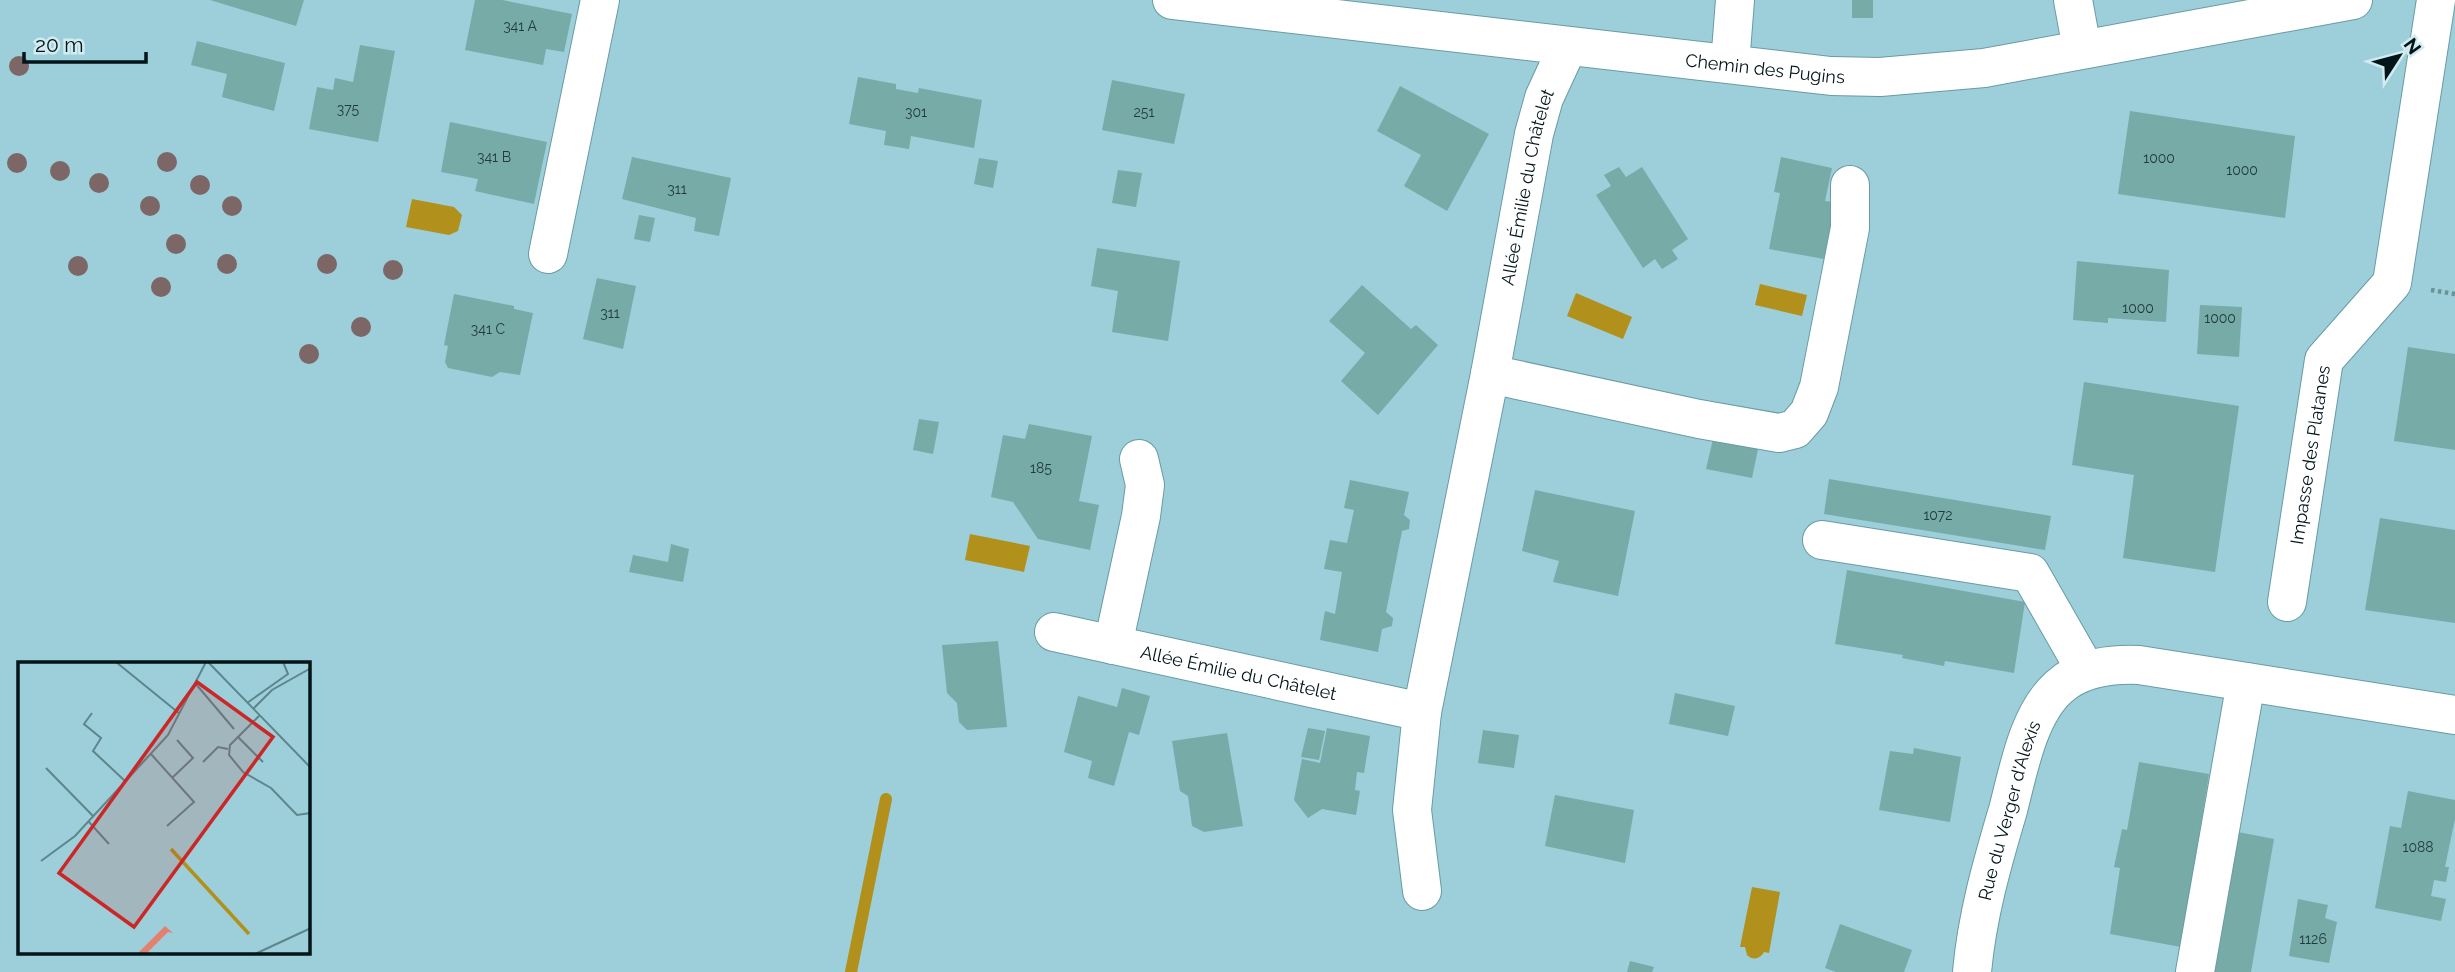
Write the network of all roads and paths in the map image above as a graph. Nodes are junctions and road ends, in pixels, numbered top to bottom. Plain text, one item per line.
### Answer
1 (600, 0) edge
2 (1172, 0) edge
3 (1179, 0) edge
4 (1735, 0) edge
5 (2073, 0) edge
6 (2353, 0) edge
7 (2437, 0) edge
8 (1568, 46) junction
9 (2082, 49) junction
10 (1730, 64) junction
11 (1850, 185) dead end
12 (548, 254) dead end
13 (1490, 374) junction
14 (1139, 459) dead end
15 (1822, 540) dead end
16 (2287, 602) dead end
17 (1054, 632) dead end
18 (1113, 645) junction
19 (2086, 671) junction
20 (2246, 682) junction
21 (1422, 712) junction
22 (2455, 715) edge
23 (1422, 891) dead end
24 (1972, 972) edge
25 (2195, 972) edge

1 - 12 street
2 - 3 street, Chemin des Pugins
3 - 8 street, Chemin des Pugins
4 - 10 street
5 - 9 street
6 - 9 street, Chemin des Pugins
7 - 16 street, Impasse des Platanes
8 - 10 street, Chemin des Pugins
8 - 13 street, Allée Émilie du Châtelet
9 - 10 street, Chemin des Pugins
11 - 13 street
13 - 21 street, Allée Émilie du Châtelet
14 - 18 street
15 - 19 street
17 - 18 street, Allée Émilie du Châtelet
18 - 21 street, Allée Émilie du Châtelet
19 - 20 street, Rue du Verger d'Alexis
19 - 24 street, Rue du Verger d'Alexis
20 - 22 street, Rue du Verger d'Alexis
20 - 25 street
21 - 23 street, Allée Émilie du Châtelet

